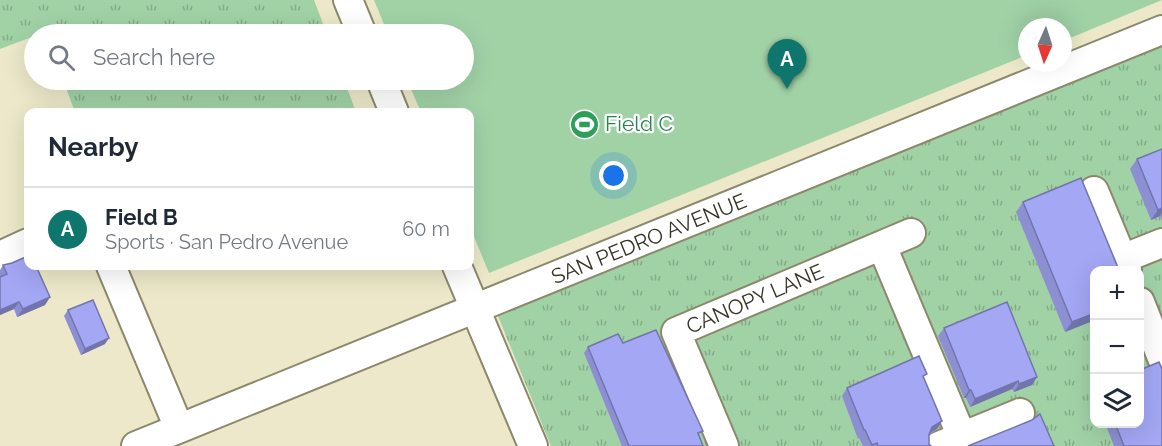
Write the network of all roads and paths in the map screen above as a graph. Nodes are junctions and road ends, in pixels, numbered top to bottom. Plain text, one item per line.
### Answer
1 (348, 0) edge
2 (358, 24) edge
3 (1162, 30) edge
4 (385, 90) edge
5 (392, 108) edge
6 (1094, 191) dead end
7 (911, 233) dead end
8 (1162, 243) edge
9 (24, 245) edge
10 (882, 246) junction
11 (0, 256) edge
12 (1124, 265) edge
13 (113, 270) edge
14 (459, 270) edge
15 (475, 310) junction
16 (1144, 312) edge
17 (1162, 358) edge
18 (1020, 413) dead end
19 (179, 428) junction
20 (951, 441) edge
21 (136, 446) edge
22 (532, 446) edge
23 (724, 446) edge

1 - 2 street
3 - 15 street, SAN PEDRO AVENUE
4 - 5 street
6 - 12 street
7 - 10 street, CANOPY LANE
8 - 12 street
9 - 11 street
10 - 20 street
10 - 23 street, CANOPY LANE
13 - 19 street
14 - 15 street
15 - 19 street, SAN PEDRO AVENUE
15 - 22 street
16 - 17 street
18 - 20 street
19 - 21 street, SAN PEDRO AVENUE

